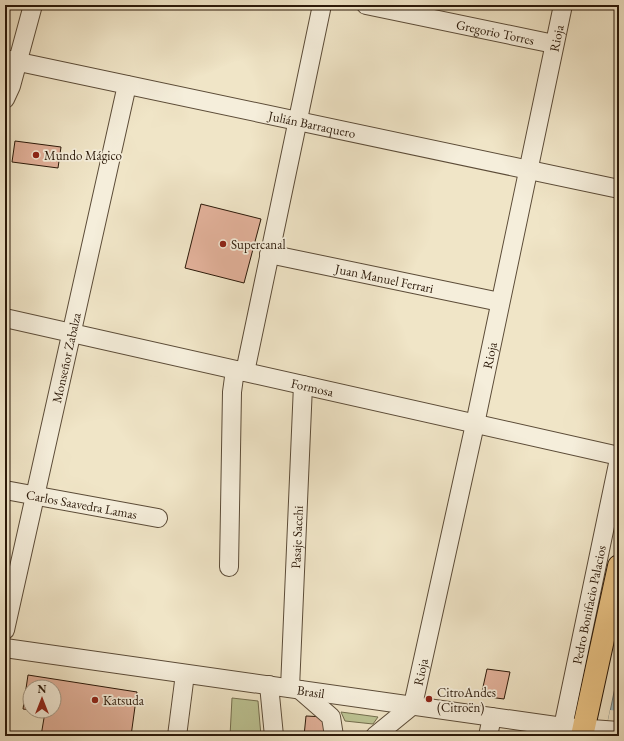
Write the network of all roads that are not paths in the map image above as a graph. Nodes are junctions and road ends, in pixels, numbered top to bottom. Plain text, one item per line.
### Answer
1 (33, 5) edge
2 (322, 5) edge
3 (366, 5) edge
4 (563, 5) edge
5 (554, 44) junction
6 (11, 60) edge
7 (127, 85) junction
8 (5, 99) edge
9 (297, 121) junction
10 (528, 169) junction
11 (619, 189) edge
12 (269, 254) junction
13 (500, 302) junction
14 (5, 318) edge
15 (72, 333) junction
16 (240, 371) junction
17 (303, 385) junction
18 (475, 424) junction
19 (619, 457) edge
20 (5, 490) edge
21 (36, 496) junction
22 (158, 518) dead end
23 (619, 566) edge
24 (229, 567) dead end
25 (5, 630) edge
26 (5, 648) edge
27 (185, 674) junction
28 (270, 685) junction
29 (295, 689) junction
30 (413, 705) junction
31 (492, 717) junction
32 (576, 731) edge
33 (614, 731) edge
34 (177, 736) edge
35 (274, 736) edge
36 (334, 736) edge
37 (375, 736) edge
38 (488, 736) edge

1 - 6 street
2 - 9 street
3 - 5 street, Gregorio Torres
4 - 5 street, Rioja
5 - 10 street, Rioja
6 - 7 street, Julián Barraquero
6 - 8 street
7 - 9 street, Julián Barraquero
7 - 15 street, Monseñor Zabalza
9 - 10 street, Julián Barraquero
9 - 12 street
10 - 11 street, Julián Barraquero
10 - 13 street, Rioja
12 - 13 street, Juan Manuel Ferrari
12 - 16 street
13 - 18 street, Rioja
14 - 15 street, Formosa
15 - 16 street, Formosa
15 - 21 street, Monseñor Zabalza
16 - 17 street, Formosa
16 - 24 street
17 - 18 street, Formosa
17 - 29 street, Pasaje Sacchi
18 - 19 street, Formosa
18 - 30 street, Rioja
19 - 32 street, Pedro Bonifacio Palacios
20 - 21 street, Carlos Saavedra Lamas
21 - 22 street, Carlos Saavedra Lamas
21 - 25 street, Monseñor Zabalza
23 - 32 highway
26 - 27 street, Brasil
27 - 28 street, Brasil
27 - 34 street
28 - 29 street, Brasil
28 - 35 street
29 - 30 street, Brasil
29 - 36 street
30 - 31 street, Brasil
30 - 37 street
31 - 32 street, Brasil
31 - 38 street
32 - 33 street, Brasil

